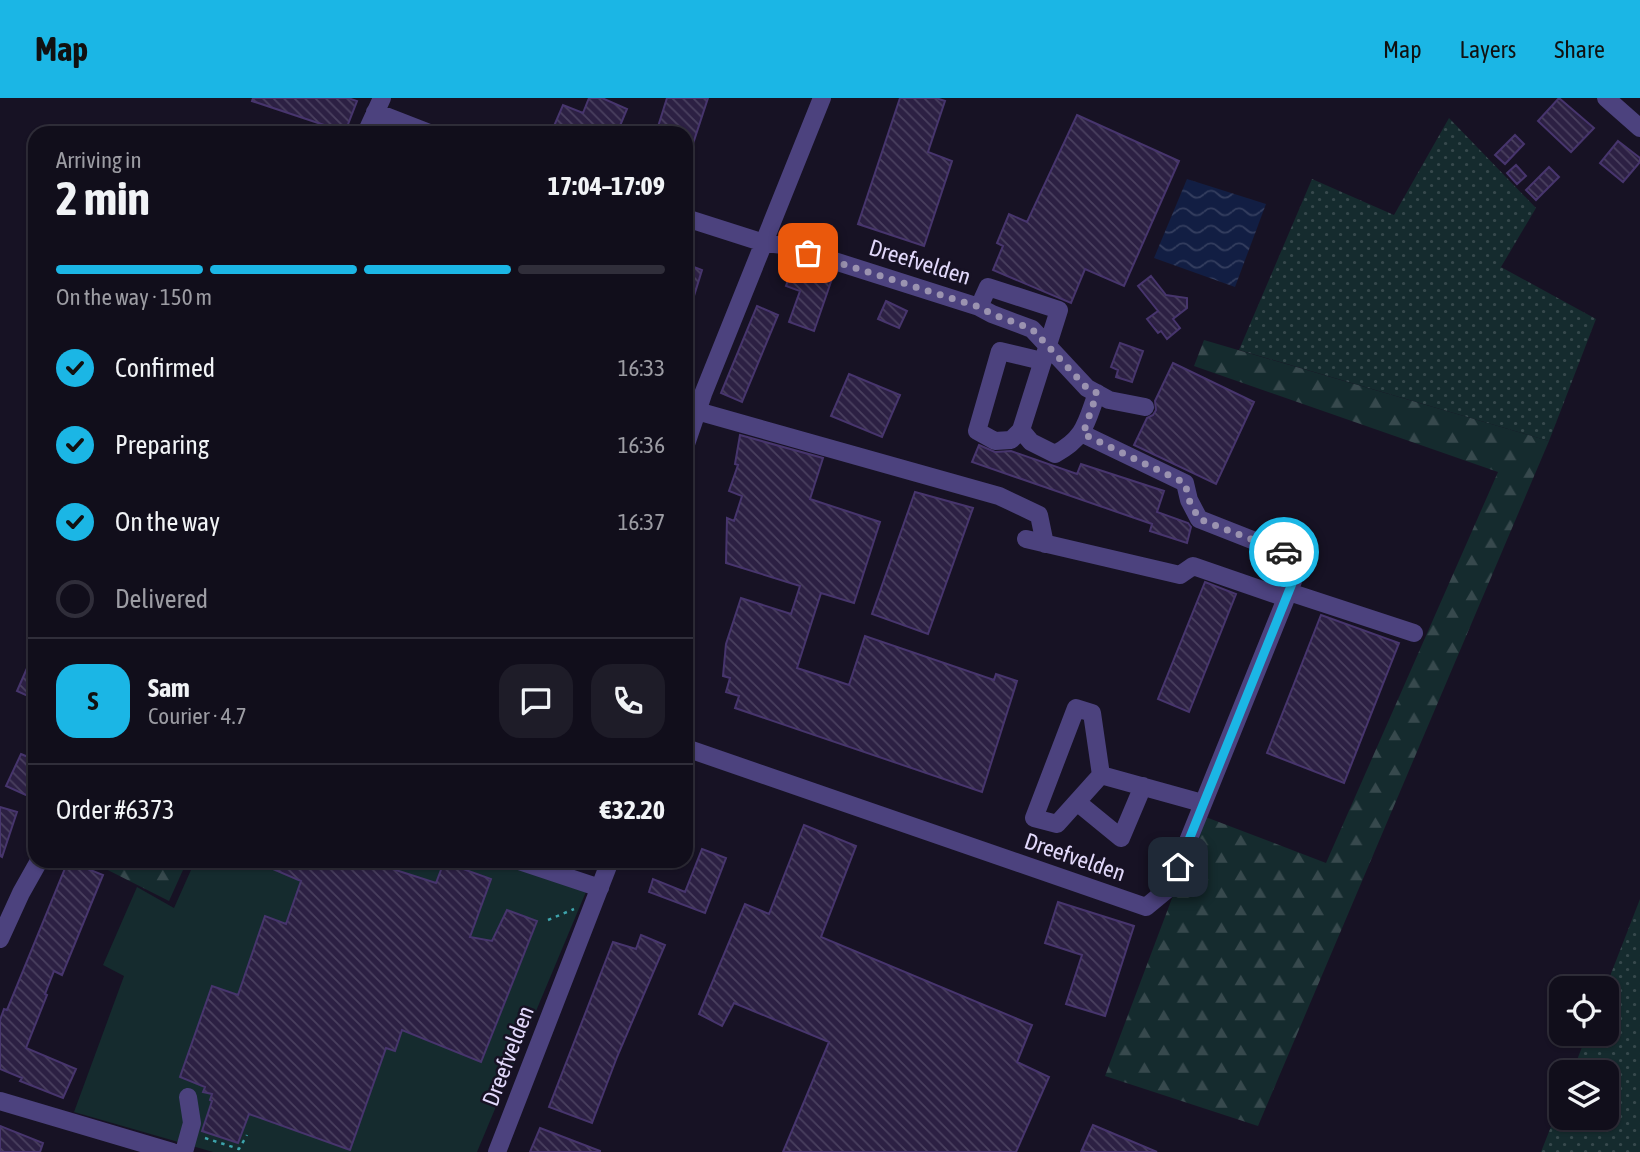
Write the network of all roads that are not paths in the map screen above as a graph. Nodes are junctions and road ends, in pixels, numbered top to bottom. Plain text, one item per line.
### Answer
1 (822, 98) edge
2 (1606, 98) edge
3 (377, 103) edge
4 (369, 126) edge
5 (417, 126) edge
6 (1640, 128) edge
7 (693, 220) edge
8 (764, 243) junction
9 (979, 307) junction
10 (1045, 353) junction
11 (1097, 393) junction
12 (695, 398) edge
13 (1145, 407) dead end
14 (1021, 430) junction
15 (1083, 434) junction
16 (1026, 540) dead end
17 (1045, 544) junction
18 (1289, 590) junction
19 (1414, 633) dead end
20 (693, 750) edge
21 (1101, 775) junction
22 (1143, 786) junction
23 (1077, 802) junction
24 (1202, 803) junction
25 (35, 868) edge
26 (536, 868) edge
27 (607, 868) edge
28 (598, 894) junction
29 (0, 939) edge
30 (188, 1097) dead end
31 (0, 1101) edge
32 (172, 1152) edge
33 (184, 1152) edge
34 (497, 1152) edge

1 - 8 street
2 - 6 street
3 - 4 street
3 - 5 street
7 - 8 street, Dreefvelden
8 - 9 street, Dreefvelden
8 - 12 street
9 - 10 street, Dreefvelden
9 - 10 street
10 - 11 street, Dreefvelden
10 - 14 street
10 - 14 street
11 - 13 street
11 - 15 street
12 - 17 street
14 - 15 street
15 - 18 street
16 - 17 street
17 - 18 street
18 - 19 street
18 - 24 street, Dreefvelden
20 - 24 street, Dreefvelden
21 - 22 street
21 - 23 street
21 - 23 street
22 - 23 street
22 - 24 street
25 - 29 street
26 - 28 street
27 - 28 street, Dreefvelden
28 - 34 street, Dreefvelden
30 - 33 street
31 - 32 street

